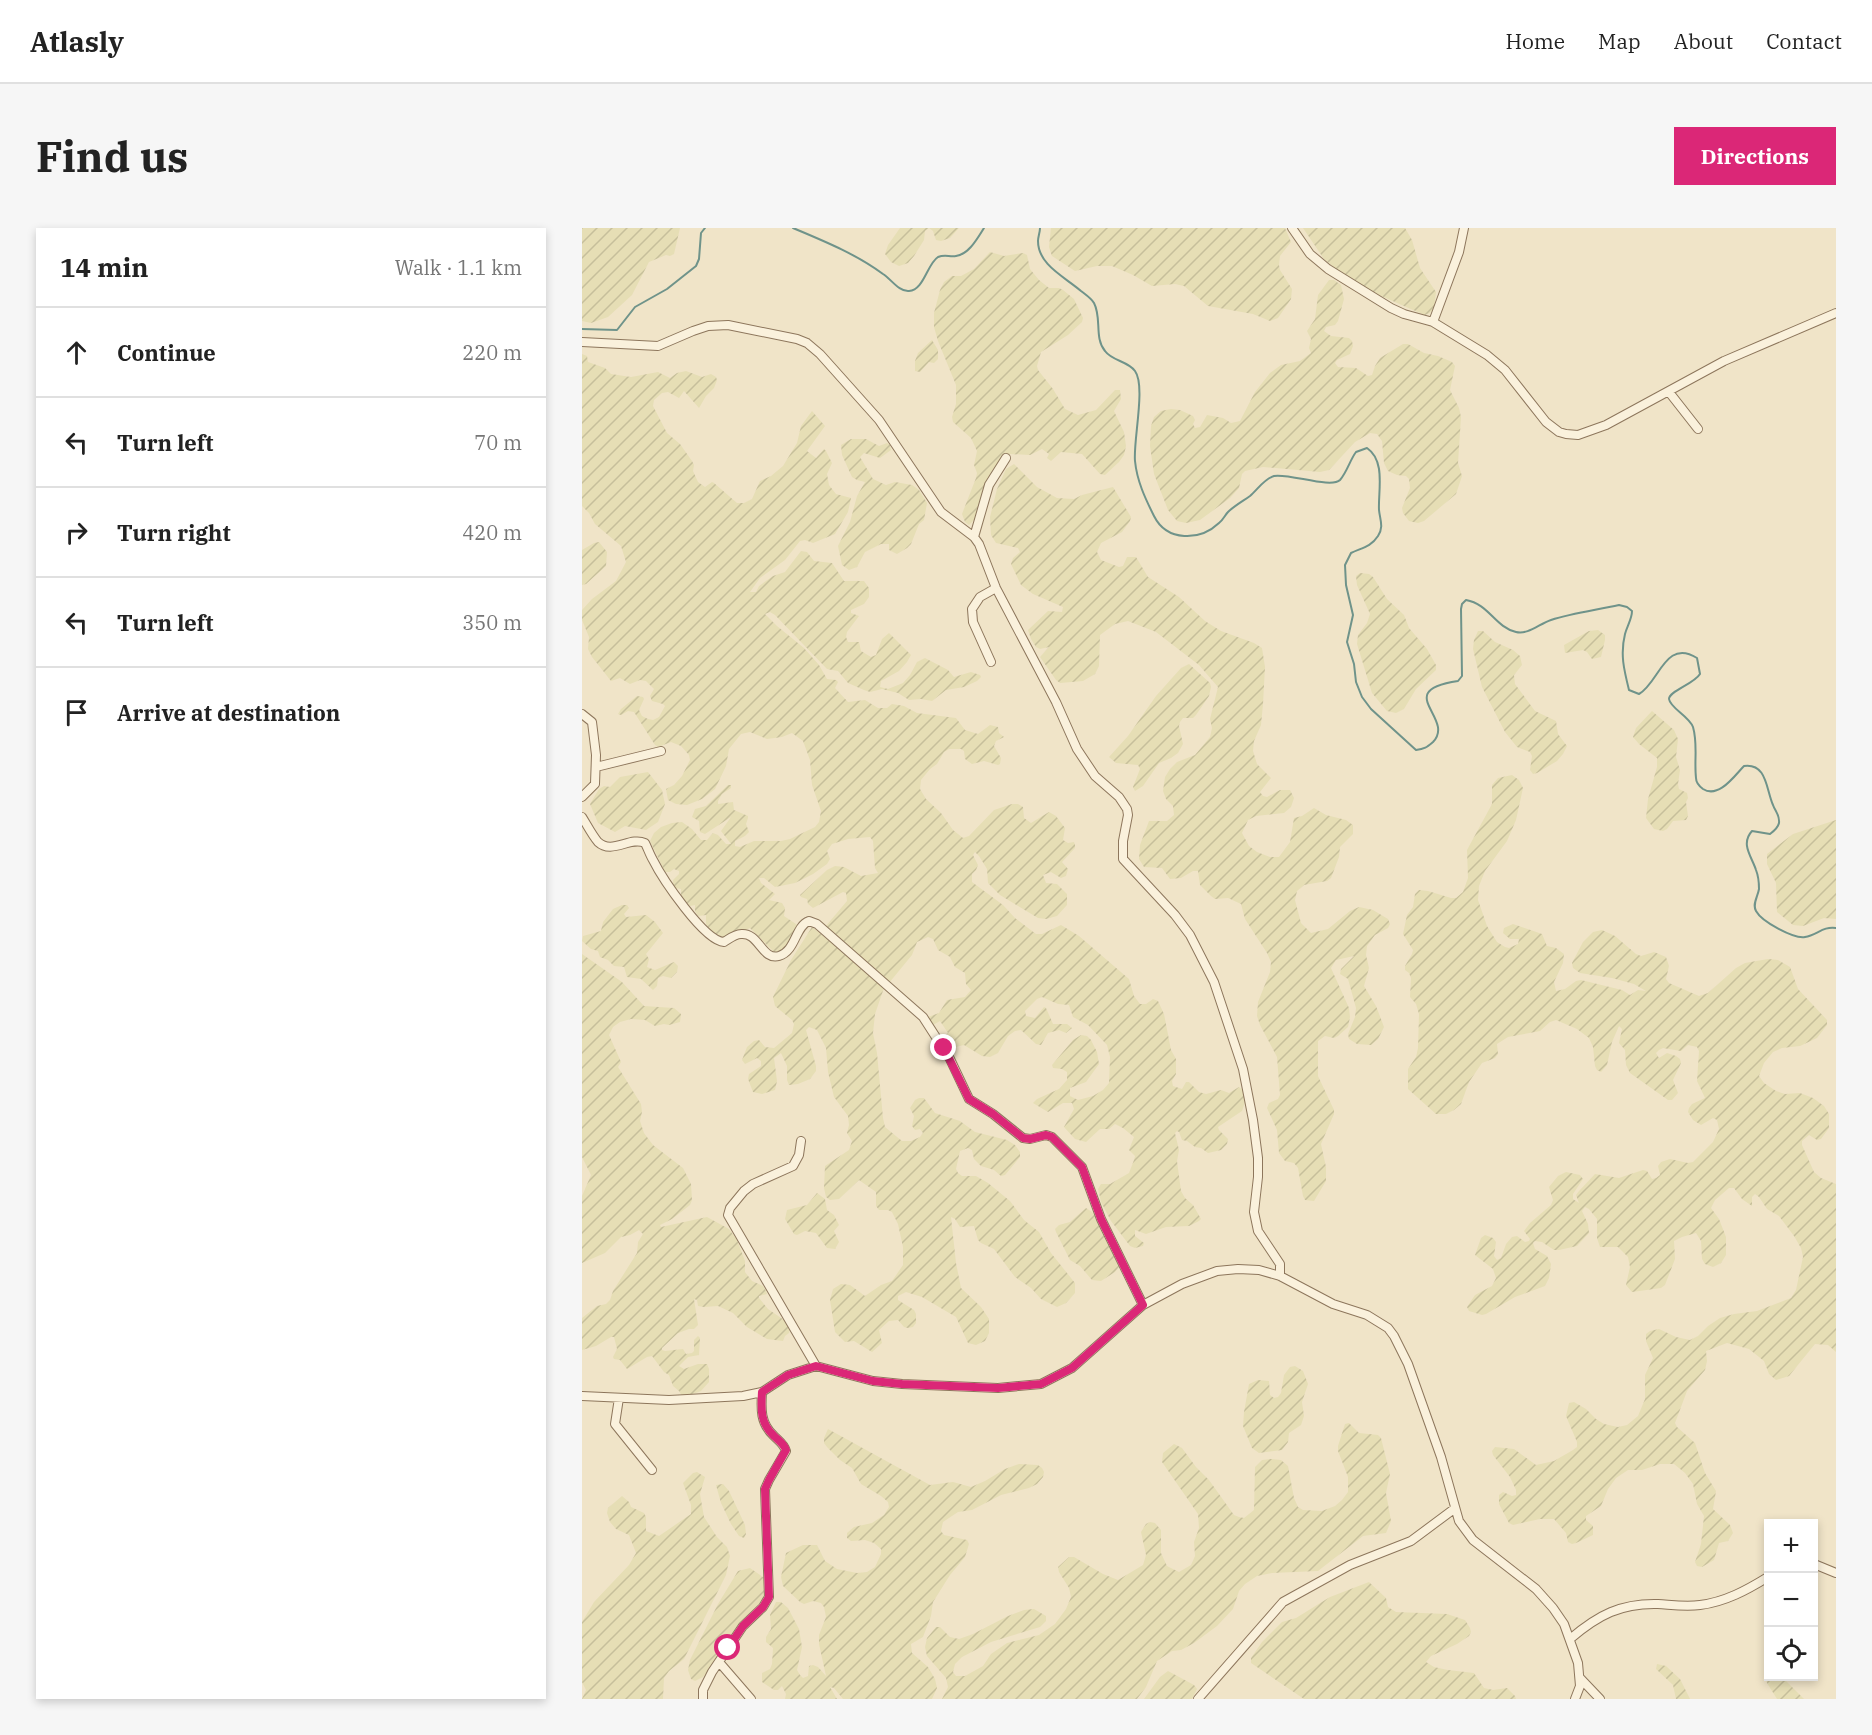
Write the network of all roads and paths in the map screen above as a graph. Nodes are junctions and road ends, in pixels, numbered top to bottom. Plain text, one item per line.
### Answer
1 (1292, 228) edge
2 (1464, 228) edge
3 (1836, 313) edge
4 (1433, 322) junction
5 (582, 342) edge
6 (1669, 392) junction
7 (1698, 429) dead end
8 (1006, 458) dead end
9 (974, 537) junction
10 (996, 588) junction
11 (991, 662) dead end
12 (582, 714) edge
13 (661, 751) dead end
14 (596, 767) junction
15 (582, 797) edge
16 (582, 817) edge
17 (801, 1141) dead end
18 (1280, 1275) junction
19 (1143, 1305) junction
20 (816, 1366) junction
21 (762, 1392) junction
22 (582, 1396) edge
23 (619, 1398) junction
24 (652, 1470) dead end
25 (1454, 1509) junction
26 (1818, 1566) edge
27 (1836, 1573) edge
28 (1764, 1579) edge
29 (1570, 1639) junction
30 (719, 1662) junction
31 (1580, 1678) junction
32 (703, 1699) edge
33 (751, 1699) edge
34 (1198, 1699) edge
35 (1575, 1699) edge
36 (1600, 1699) edge

1 - 4 street
2 - 4 street
3 - 6 street
4 - 6 street
5 - 9 street
6 - 7 street
8 - 9 street
9 - 10 street
10 - 11 street
10 - 18 street
12 - 14 street
13 - 14 street
14 - 15 street
16 - 19 street
17 - 20 street
18 - 19 street
18 - 25 street
19 - 20 street
20 - 21 street
21 - 23 street
21 - 30 street
22 - 23 street
23 - 24 street
25 - 29 street
25 - 34 street
26 - 27 street
28 - 29 street
29 - 31 street
30 - 32 street
30 - 33 street
31 - 35 street
31 - 36 street

